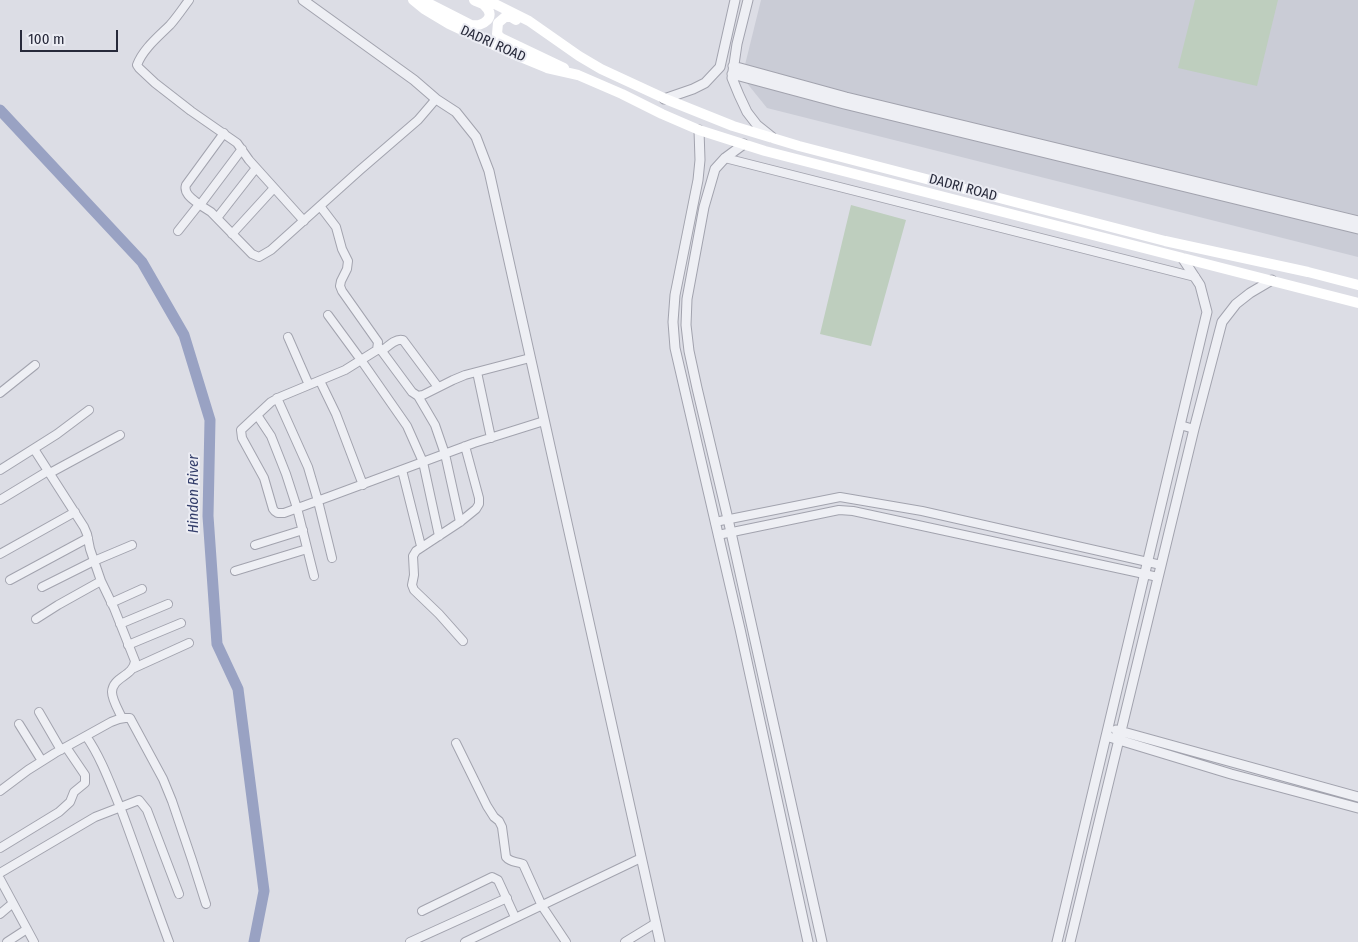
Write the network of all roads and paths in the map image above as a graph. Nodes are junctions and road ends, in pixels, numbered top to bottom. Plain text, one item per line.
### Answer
1 (189, 0) edge
2 (303, 0) edge
3 (413, 0) edge
4 (422, 0) edge
5 (474, 0) edge
6 (487, 0) edge
7 (735, 0) edge
8 (748, 0) edge
9 (730, 24) junction
10 (741, 27) junction
11 (579, 56) junction
12 (732, 70) junction
13 (578, 75) junction
14 (436, 98) junction
15 (664, 99) junction
16 (699, 130) junction
17 (224, 133) junction
18 (774, 139) junction
19 (744, 144) junction
20 (242, 149) junction
21 (725, 158) junction
22 (256, 168) junction
23 (274, 188) junction
24 (200, 205) junction
25 (320, 206) junction
26 (217, 218) junction
27 (304, 221) junction
28 (1358, 221) edge
29 (1358, 229) edge
30 (178, 230) dead end
31 (232, 234) junction
32 (1183, 259) junction
33 (1195, 277) junction
34 (1272, 280) junction
35 (1358, 286) edge
36 (1358, 303) edge
37 (328, 315) dead end
38 (288, 337) dead end
39 (380, 348) junction
40 (530, 358) junction
41 (361, 360) junction
42 (34, 365) dead end
43 (477, 372) junction
44 (320, 381) junction
45 (309, 385) junction
46 (438, 387) junction
47 (0, 393) edge
48 (418, 396) junction
49 (278, 398) junction
50 (89, 410) dead end
51 (257, 415) junction
52 (544, 421) junction
53 (1180, 425) junction
54 (1194, 429) junction
55 (120, 435) dead end
56 (491, 438) junction
57 (465, 446) junction
58 (34, 449) junction
59 (445, 454) junction
60 (423, 462) junction
61 (0, 470) edge
62 (402, 470) junction
63 (49, 472) junction
64 (363, 485) junction
65 (0, 500) edge
66 (318, 501) junction
67 (297, 508) junction
68 (74, 512) junction
69 (728, 519) junction
70 (460, 522) junction
71 (715, 522) junction
72 (303, 530) junction
73 (730, 533) junction
74 (718, 535) junction
75 (439, 536) junction
76 (88, 538) junction
77 (132, 544) dead end
78 (254, 545) dead end
79 (421, 546) junction
80 (307, 549) junction
81 (0, 554) edge
82 (332, 558) dead end
83 (94, 560) junction
84 (1148, 562) junction
85 (1161, 565) junction
86 (235, 571) dead end
87 (1145, 573) junction
88 (314, 576) dead end
89 (1158, 577) junction
90 (10, 580) dead end
91 (101, 581) junction
92 (42, 587) dead end
93 (142, 589) dead end
94 (112, 603) junction
95 (168, 604) dead end
96 (36, 619) dead end
97 (181, 622) dead end
98 (120, 624) junction
99 (463, 640) dead end
100 (189, 644) dead end
101 (128, 645) junction
102 (134, 668) junction
103 (39, 712) dead end
104 (122, 718) junction
105 (19, 724) dead end
106 (1107, 732) junction
107 (86, 736) junction
108 (1120, 736) junction
109 (456, 743) dead end
110 (64, 748) junction
111 (42, 761) junction
112 (0, 791) edge
113 (1358, 797) edge
114 (120, 807) junction
115 (1358, 808) edge
116 (0, 848) edge
117 (641, 858) junction
118 (0, 873) edge
119 (0, 881) edge
120 (179, 894) dead end
121 (507, 898) junction
122 (13, 903) junction
123 (206, 904) dead end
124 (542, 906) junction
125 (422, 911) dead end
126 (0, 914) edge
127 (515, 917) junction
128 (656, 923) junction
129 (27, 929) junction
130 (7, 942) edge
131 (34, 942) edge
132 (169, 942) edge
133 (410, 942) edge
134 (465, 942) edge
135 (566, 942) edge
136 (625, 942) edge
137 (660, 942) edge
138 (808, 942) edge
139 (822, 942) edge
140 (1057, 942) edge
141 (1070, 942) edge

1 - 17 street
2 - 14 street
3 - 13 main road, DADRI ROAD
4 - 5 main road, DADRI ROAD
6 - 11 main road, DADRI ROAD
7 - 9 street
8 - 10 street
9 - 10 street
9 - 15 street
10 - 12 street
11 - 13 main road, DADRI ROAD
11 - 15 main road, DADRI ROAD
12 - 18 street
12 - 28 street
12 - 29 street
13 - 16 main road, DADRI ROAD
14 - 25 street
14 - 40 street
15 - 18 main road, DADRI ROAD
16 - 19 main road, DADRI ROAD
16 - 71 street
17 - 20 street
17 - 24 street
18 - 35 main road, DADRI ROAD
19 - 21 street
19 - 32 main road, DADRI ROAD
20 - 22 street
20 - 24 street
21 - 33 street
21 - 69 street
22 - 23 street
22 - 26 street
23 - 27 street
23 - 31 street
24 - 26 street
24 - 30 street
25 - 27 street
25 - 39 street
26 - 31 street
27 - 31 street
32 - 33 street
32 - 34 main road, DADRI ROAD
33 - 53 street
34 - 36 main road, DADRI ROAD
34 - 54 street
37 - 41 street
38 - 45 street
39 - 41 street
39 - 46 street
39 - 48 street
40 - 43 street
40 - 52 street
41 - 44 street
41 - 60 street
42 - 47 street
43 - 46 street
43 - 56 street
44 - 45 street
44 - 64 street
45 - 49 street
46 - 48 street
48 - 59 street
49 - 51 street
49 - 66 street
50 - 58 street
51 - 67 street
51 - 67 street
52 - 56 street
52 - 117 street
53 - 54 street
53 - 84 street
54 - 85 street
55 - 63 street
56 - 57 street
57 - 59 street
57 - 70 street
58 - 61 street
58 - 63 street
59 - 60 street
59 - 70 street
60 - 62 street
60 - 75 street
62 - 64 street
62 - 79 street
63 - 65 street
63 - 68 street
64 - 66 street
66 - 67 street
66 - 82 street
67 - 72 street
68 - 76 street
68 - 81 street
69 - 71 street
69 - 73 street
69 - 84 street
70 - 75 street
71 - 74 street
72 - 78 street
72 - 80 street
73 - 74 street
73 - 87 street
73 - 139 street
74 - 138 street
75 - 79 street
76 - 83 street
76 - 90 street
77 - 83 street
79 - 99 street
80 - 86 street
80 - 88 street
83 - 91 street
83 - 92 street
84 - 85 street
84 - 87 street
85 - 89 street
87 - 89 street
87 - 106 street
89 - 108 street
91 - 94 street
91 - 96 street
93 - 94 street
94 - 98 street
95 - 98 street
97 - 101 street
98 - 101 street
100 - 102 street
101 - 102 street
102 - 104 street
103 - 110 street
104 - 107 street
104 - 123 street
105 - 111 street
106 - 108 street
106 - 140 street
107 - 110 street
107 - 114 street
108 - 113 street
108 - 115 street
108 - 141 street
109 - 124 street
110 - 111 street
110 - 116 street
111 - 112 street
114 - 118 street
114 - 120 street
114 - 132 street
117 - 124 street
117 - 128 street
119 - 122 street
121 - 125 street
121 - 127 street
121 - 133 street
122 - 126 street
122 - 129 street
124 - 127 street
124 - 135 street
127 - 134 street
128 - 136 street
128 - 137 street
129 - 130 street
129 - 131 street

